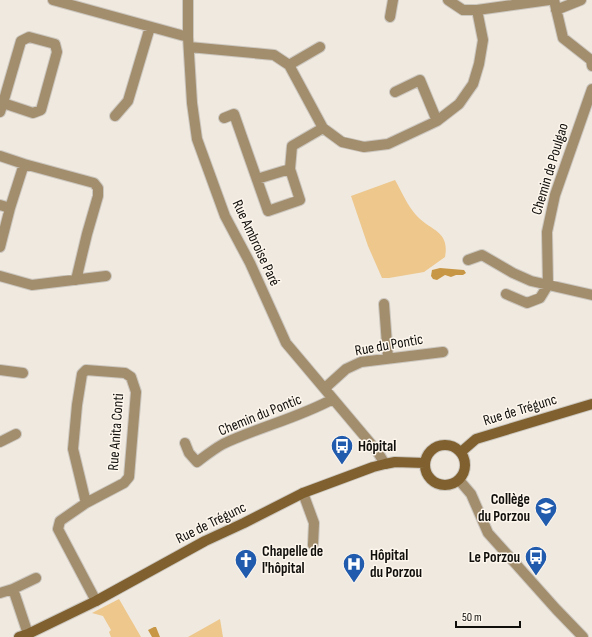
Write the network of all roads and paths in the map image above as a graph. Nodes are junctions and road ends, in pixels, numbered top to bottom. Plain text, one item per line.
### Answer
1 (52, 0) edge
2 (188, 0) edge
3 (393, 0) edge
4 (448, 0) edge
5 (549, 0) edge
6 (581, 0) edge
7 (67, 2) edge
8 (555, 5) edge
9 (477, 10) junction
10 (390, 17) dead end
11 (150, 27) junction
12 (189, 42) junction
13 (320, 47) dead end
14 (289, 65) junction
15 (592, 66) edge
16 (592, 89) edge
17 (395, 92) dead end
18 (1, 108) edge
19 (116, 116) dead end
20 (224, 118) dead end
21 (437, 121) junction
22 (323, 128) junction
23 (0, 156) edge
24 (24, 164) junction
25 (290, 169) junction
26 (257, 179) junction
27 (0, 205) edge
28 (10, 208) junction
29 (0, 247) edge
30 (468, 260) dead end
31 (0, 276) edge
32 (106, 276) dead end
33 (76, 280) junction
34 (548, 284) junction
35 (506, 294) dead end
36 (592, 295) edge
37 (384, 304) dead end
38 (443, 352) dead end
39 (388, 358) junction
40 (0, 370) edge
41 (23, 373) dead end
42 (324, 388) junction
43 (333, 399) junction
44 (592, 404) edge
45 (16, 434) dead end
46 (0, 442) edge
47 (185, 443) dead end
48 (461, 452) junction
49 (425, 463) junction
50 (385, 464) junction
51 (459, 480) junction
52 (303, 493) junction
53 (86, 503) junction
54 (313, 545) dead end
55 (36, 578) dead end
56 (13, 589) junction
57 (0, 593) edge
58 (96, 601) junction
59 (23, 636) edge
60 (583, 637) edge

1 - 7 street
2 - 12 street, Rue Ambroise Paré
3 - 10 street
4 - 9 street
5 - 9 street
6 - 8 street
7 - 11 street
8 - 15 street
9 - 21 street
11 - 12 street
11 - 19 street
12 - 14 street
12 - 42 street, Rue Ambroise Paré
13 - 14 street
14 - 22 street
16 - 34 street, Chemin de Poulgao
17 - 21 street
18 - 18 street
20 - 26 street
21 - 22 street
22 - 25 street
23 - 24 street
24 - 28 street
24 - 33 street
25 - 26 street
25 - 26 street
27 - 28 street
28 - 29 street
30 - 34 street
31 - 33 street
32 - 33 street
34 - 35 street
34 - 36 street
37 - 39 street
38 - 39 street, Rue du Pontic
39 - 42 street, Rue du Pontic
40 - 41 street
42 - 43 street, Rue Ambroise Paré
43 - 47 street, Chemin du Pontic
43 - 50 street, Rue Ambroise Paré
44 - 48 main road, Rue de Trégunc
45 - 46 street
48 - 49 main road
48 - 51 main road
49 - 50 main road, Rue de Trégunc
49 - 51 main road
50 - 52 main road, Rue de Trégunc
51 - 60 street
52 - 54 street
52 - 58 main road, Rue de Trégunc
53 - 53 street, Rue Anita Conti
53 - 58 street, Rue Anita Conti
55 - 56 street
56 - 57 street
56 - 59 street
58 - 59 main road, Rue de Trégunc

